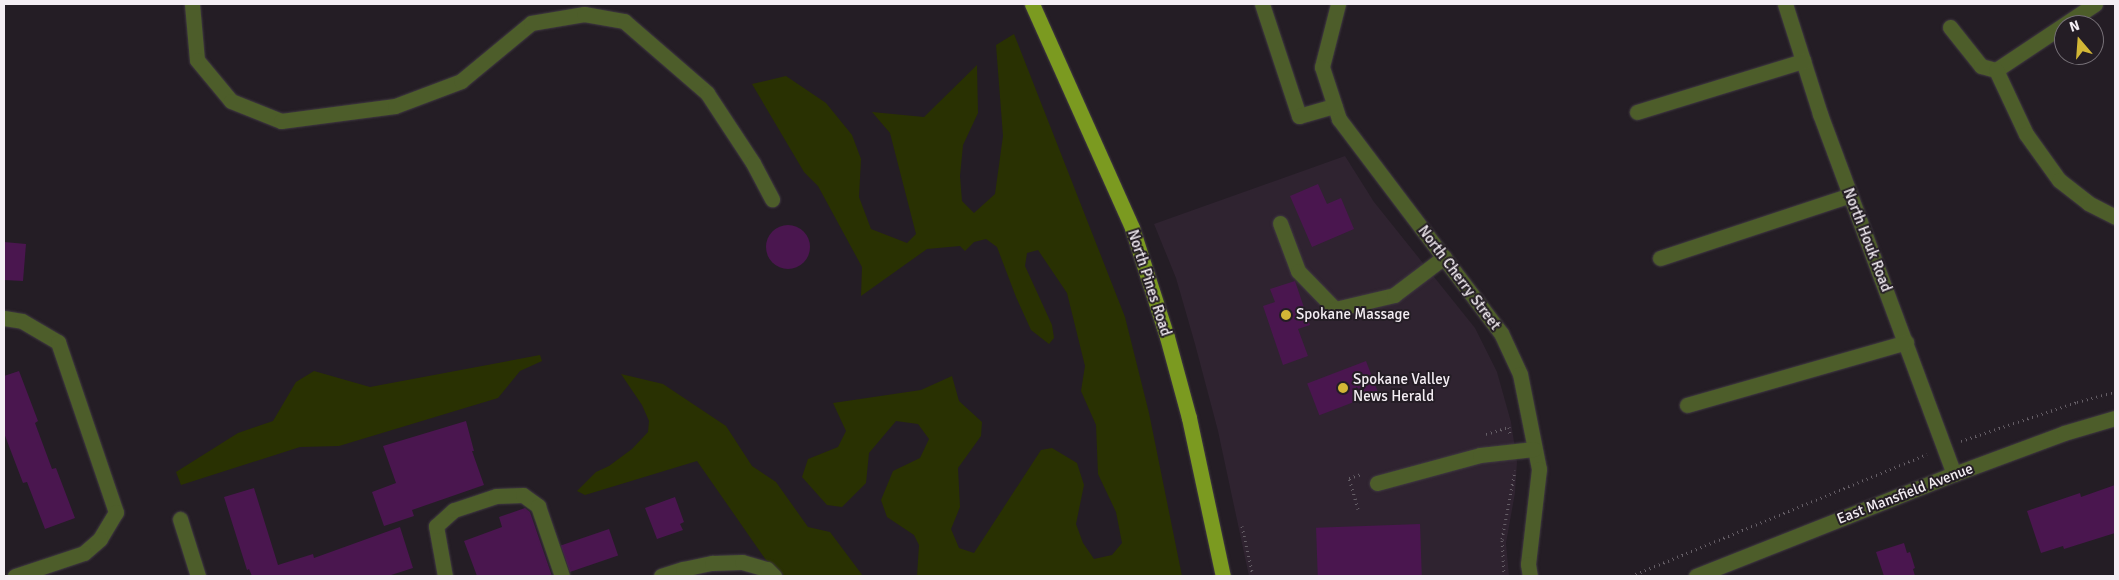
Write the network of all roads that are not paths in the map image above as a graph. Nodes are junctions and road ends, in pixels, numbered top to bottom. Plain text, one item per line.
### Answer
1 (192, 4) edge
2 (1032, 4) edge
3 (1262, 4) edge
4 (1338, 4) edge
5 (1785, 4) edge
6 (2095, 4) edge
7 (1950, 27) dead end
8 (1803, 61) junction
9 (1996, 70) junction
10 (1334, 106) junction
11 (1637, 112) dead end
12 (1850, 195) junction
13 (772, 199) dead end
14 (2115, 217) edge
15 (1280, 223) dead end
16 (1444, 257) junction
17 (1660, 258) dead end
18 (4, 318) edge
19 (1906, 342) junction
20 (1687, 405) dead end
21 (2115, 418) edge
22 (1534, 449) junction
23 (1954, 474) junction
24 (1377, 484) dead end
25 (180, 518) dead end
26 (15, 576) edge
27 (198, 576) edge
28 (445, 576) edge
29 (562, 576) edge
30 (661, 576) edge
31 (774, 576) edge
32 (1223, 576) edge
33 (1530, 576) edge
34 (1696, 576) edge

1 - 13 street
2 - 32 main road, North Pines Road
3 - 10 street
4 - 10 street, North Cherry Street
5 - 8 street, North Houk Road
6 - 9 street
7 - 9 street
8 - 11 street
8 - 12 street, North Houk Road
9 - 14 street
10 - 16 street, North Cherry Street
12 - 17 street
12 - 19 street, North Houk Road
15 - 16 street
16 - 22 street, North Cherry Street
18 - 26 street
19 - 20 street
19 - 23 street, North Houk Road
21 - 23 street, East Mansfield Avenue
22 - 24 street
22 - 33 street, North Cherry Street
23 - 34 street, East Mansfield Avenue
25 - 27 street
28 - 29 street
30 - 31 street

